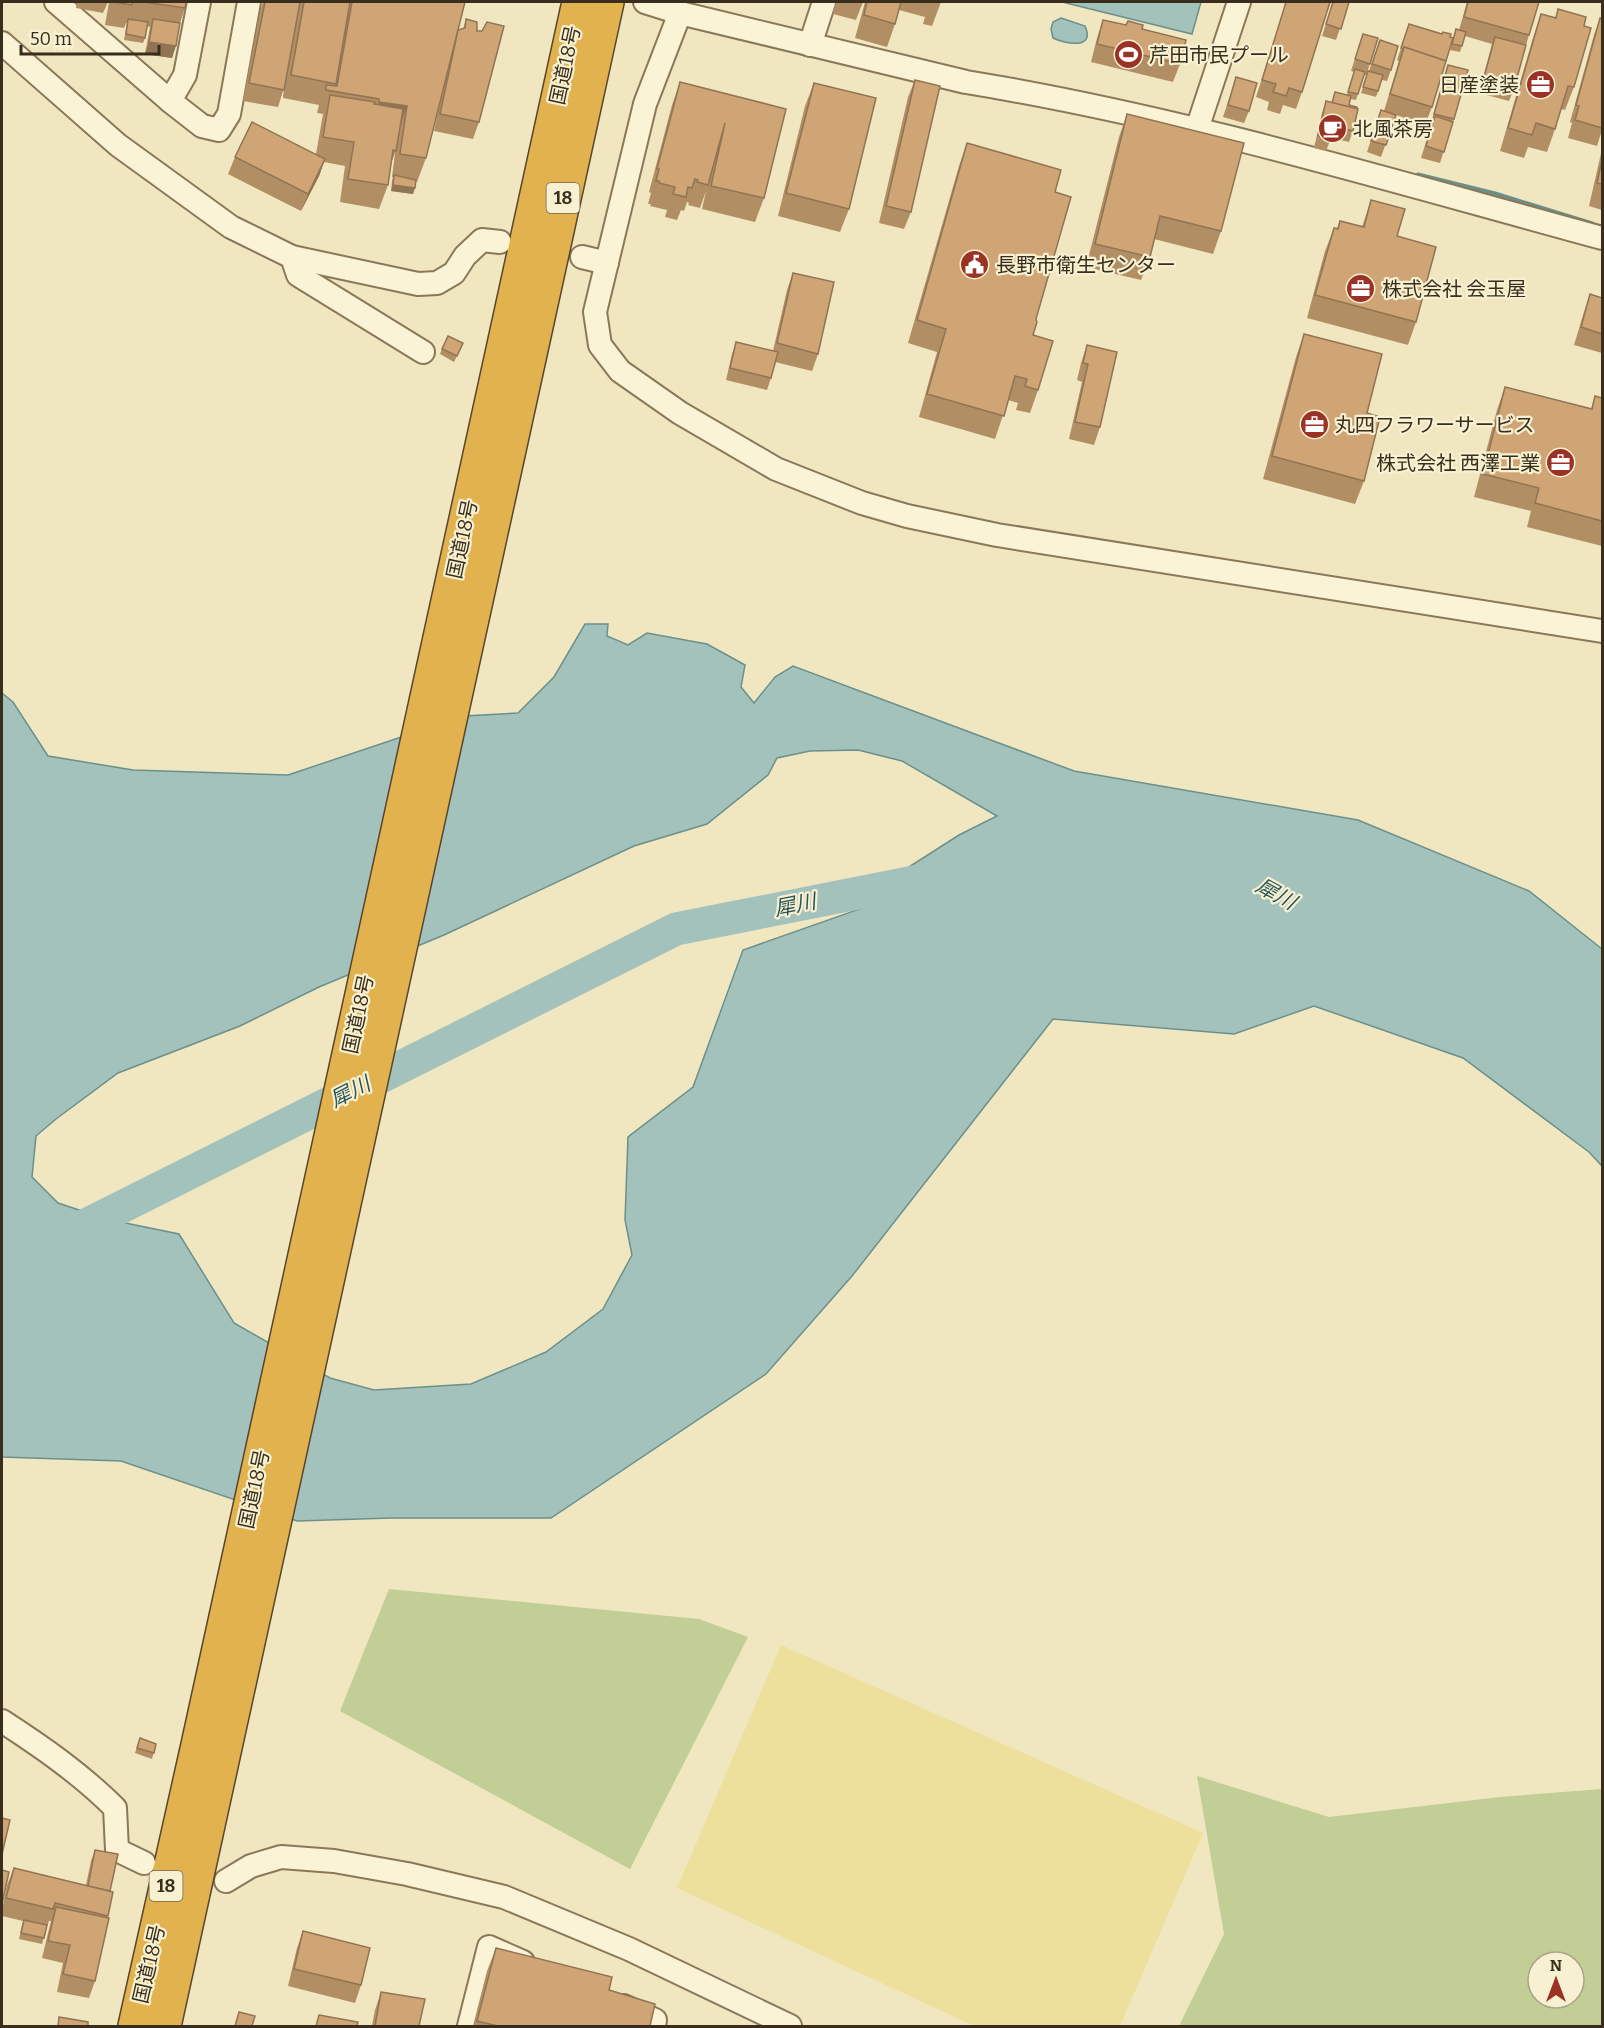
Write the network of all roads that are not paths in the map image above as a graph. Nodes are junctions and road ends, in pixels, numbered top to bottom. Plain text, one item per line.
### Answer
1 (56, 2) edge
2 (199, 2) edge
3 (249, 2) edge
4 (579, 2) edge
5 (607, 2) edge
6 (645, 2) edge
7 (824, 2) edge
8 (1239, 2) edge
9 (680, 13) junction
10 (2, 43) edge
11 (810, 45) junction
12 (170, 101) junction
13 (1197, 129) junction
14 (1602, 238) edge
15 (500, 242) dead end
16 (292, 257) junction
17 (582, 257) dead end
18 (607, 263) junction
19 (423, 352) dead end
20 (508, 388) junction
21 (1602, 631) edge
22 (2, 1721) edge
23 (210, 1750) junction
24 (144, 1863) dead end
25 (226, 1881) dead end
26 (541, 1970) edge
27 (603, 1997) edge
28 (135, 2026) edge
29 (164, 2026) edge
30 (469, 2026) edge
31 (654, 2026) edge
32 (790, 2026) edge

1 - 12 street
2 - 12 street
3 - 12 street
4 - 20 highway, 国道18号 / 18
5 - 20 highway, 国道18号 / 18
6 - 9 street
7 - 11 street
8 - 13 street
9 - 11 street
9 - 18 street
10 - 16 street
11 - 13 street
13 - 14 street
15 - 16 street
16 - 19 street
17 - 18 street
18 - 21 street
20 - 23 highway, 国道18号 / 18
22 - 24 street
23 - 28 highway, 国道18号 / 18
23 - 29 highway, 国道18号 / 18
25 - 32 street
26 - 30 street
27 - 31 street

